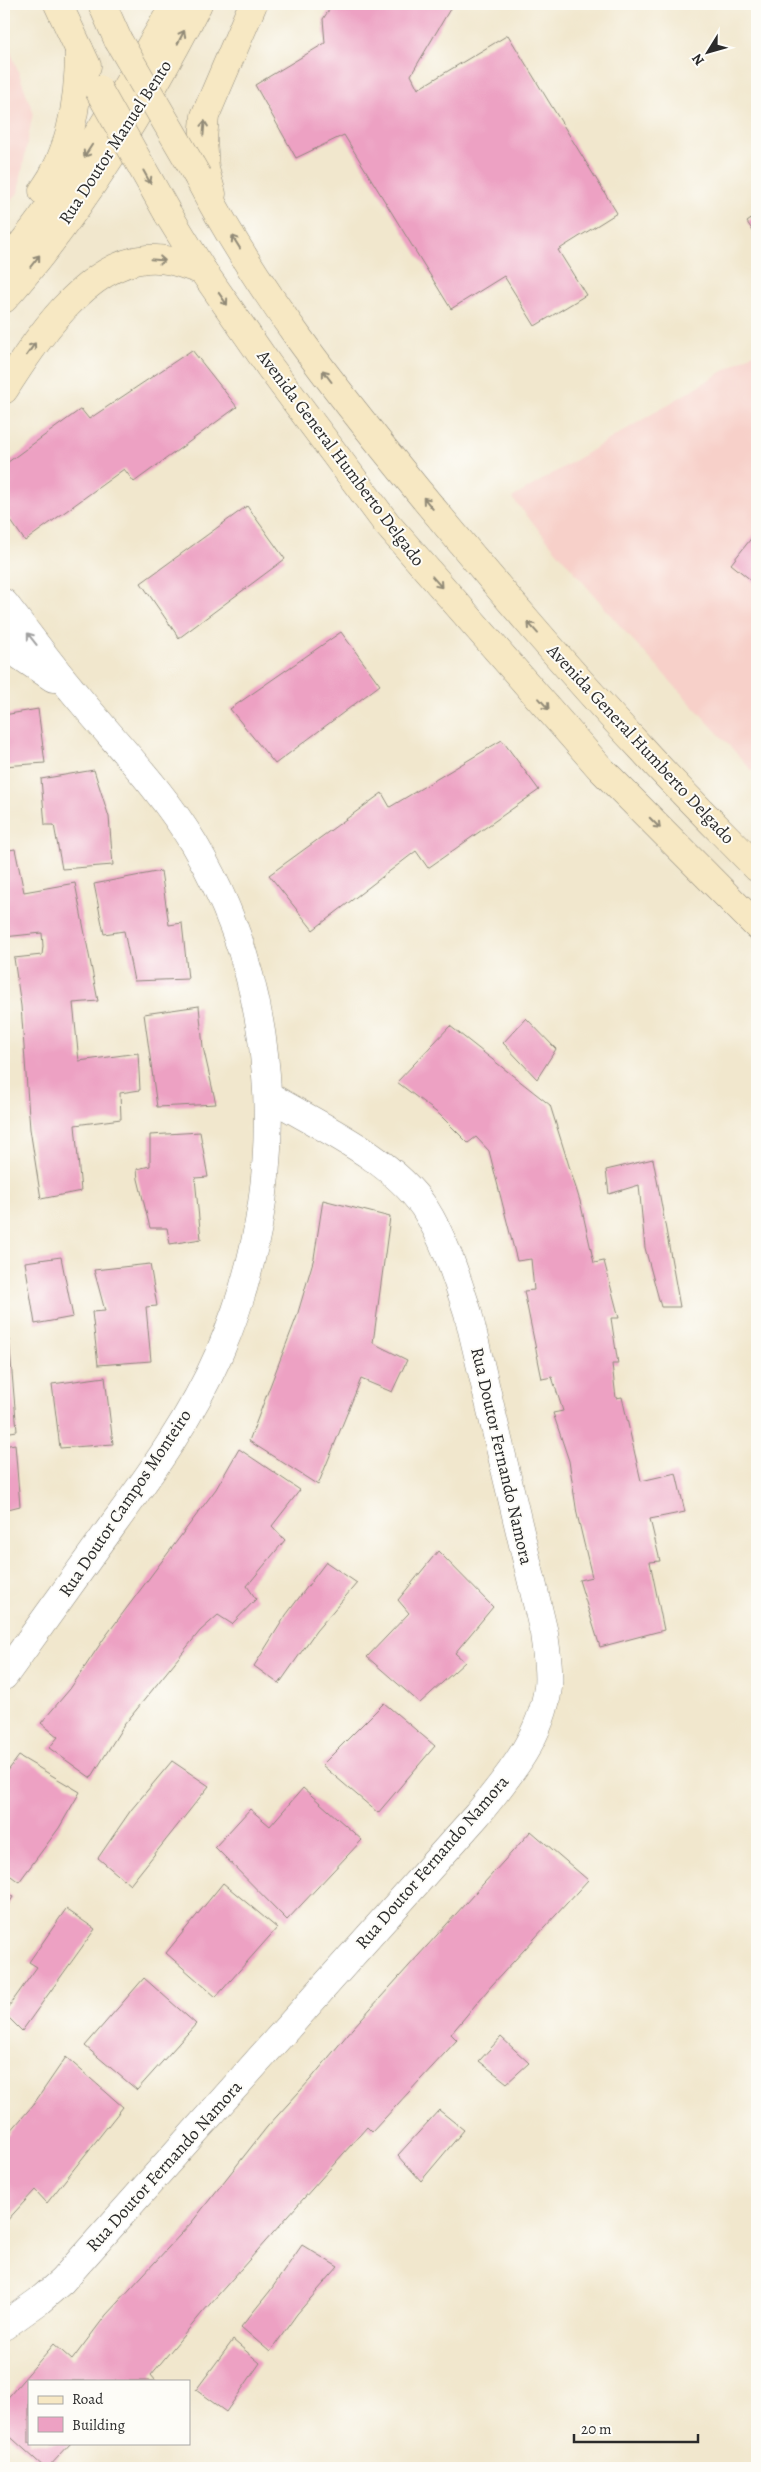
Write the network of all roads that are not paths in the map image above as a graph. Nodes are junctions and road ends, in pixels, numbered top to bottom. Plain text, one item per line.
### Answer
1 (58, 4) edge
2 (102, 4) edge
3 (175, 4) edge
4 (198, 4) edge
5 (254, 4) edge
6 (79, 49) junction
7 (216, 210) junction
8 (4, 240) edge
9 (4, 266) edge
10 (203, 271) junction
11 (4, 299) edge
12 (4, 390) edge
13 (4, 603) edge
14 (4, 645) edge
15 (73, 692) junction
16 (757, 868) edge
17 (757, 926) edge
18 (269, 1096) junction
19 (4, 1676) edge
20 (4, 2326) edge

1 - 6 main road, Avenida General Humberto Delgado
2 - 7 main road, Avenida General Humberto Delgado, bridge
3 -> 9 main road, Rua Doutor Manuel Bento
11 -> 4 main road, Rua Doutor Manuel Bento
7 -> 5 main road
6 - 8 main road
6 -> 10 main road, Avenida General Humberto Delgado, bridge
16 -> 7 main road, Avenida General Humberto Delgado
12 -> 10 main road
10 -> 17 main road, Avenida General Humberto Delgado
15 -> 13 street
14 - 15 street
15 - 18 street, Rua Doutor Campos Monteiro
18 - 19 street, Rua Doutor Campos Monteiro
18 - 20 street, Rua Doutor Fernando Namora

